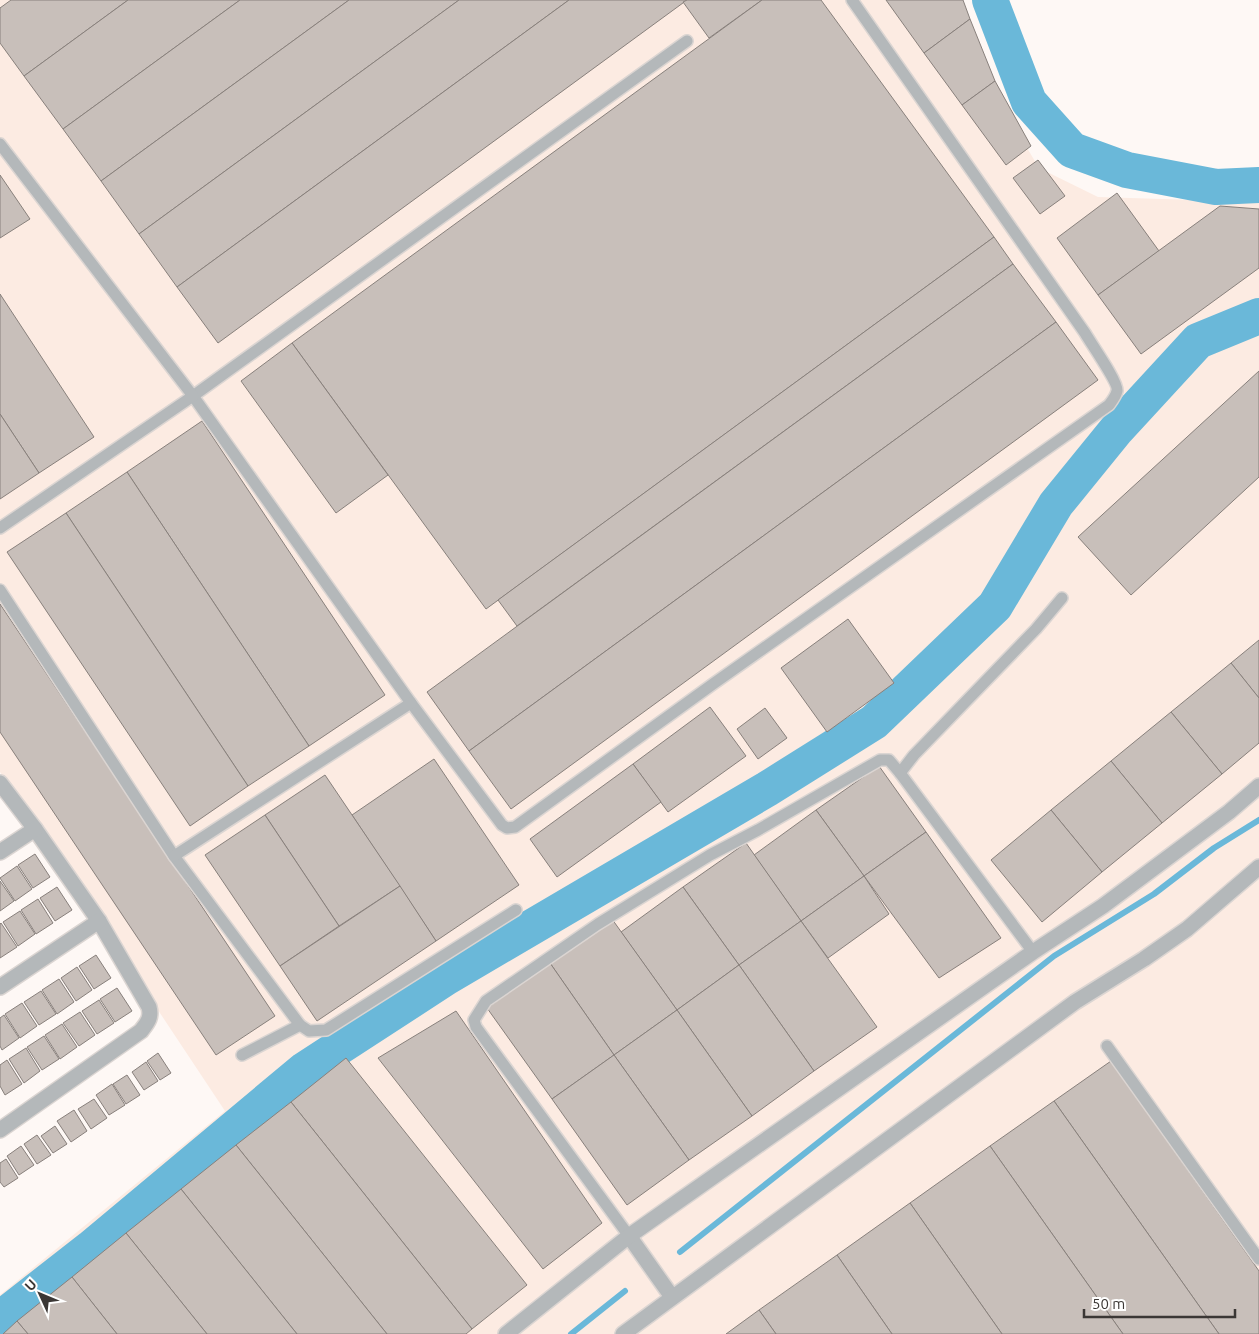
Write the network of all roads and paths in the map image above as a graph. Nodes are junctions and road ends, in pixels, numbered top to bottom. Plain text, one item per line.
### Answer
1 (852, 0) edge
2 (687, 41) dead end
3 (0, 144) edge
4 (193, 396) junction
5 (0, 528) edge
6 (0, 590) edge
7 (1062, 598) dead end
8 (411, 703) junction
9 (900, 773) junction
10 (0, 783) edge
11 (1259, 786) edge
12 (35, 829) junction
13 (0, 852) edge
14 (174, 856) junction
15 (1259, 867) edge
16 (516, 910) dead end
17 (99, 921) junction
18 (1033, 952) junction
19 (0, 987) edge
20 (300, 1025) junction
21 (1107, 1046) dead end
22 (242, 1055) dead end
23 (0, 1130) edge
24 (629, 1236) junction
25 (1259, 1259) edge
26 (668, 1291) junction
27 (506, 1334) edge
28 (623, 1334) edge

1 - 8 lane
2 - 4 lane
3 - 4 lane
4 - 5 lane
4 - 8 lane
6 - 14 lane
7 - 9 lane
8 - 14 lane
9 - 18 lane
9 - 24 lane
10 - 12 street
11 - 18 street
12 - 13 street
12 - 17 street
14 - 20 lane
15 - 26 street
16 - 20 lane
17 - 19 street
17 - 23 street
18 - 24 street
20 - 22 lane
21 - 25 lane
24 - 26 street
24 - 27 street
26 - 28 street

